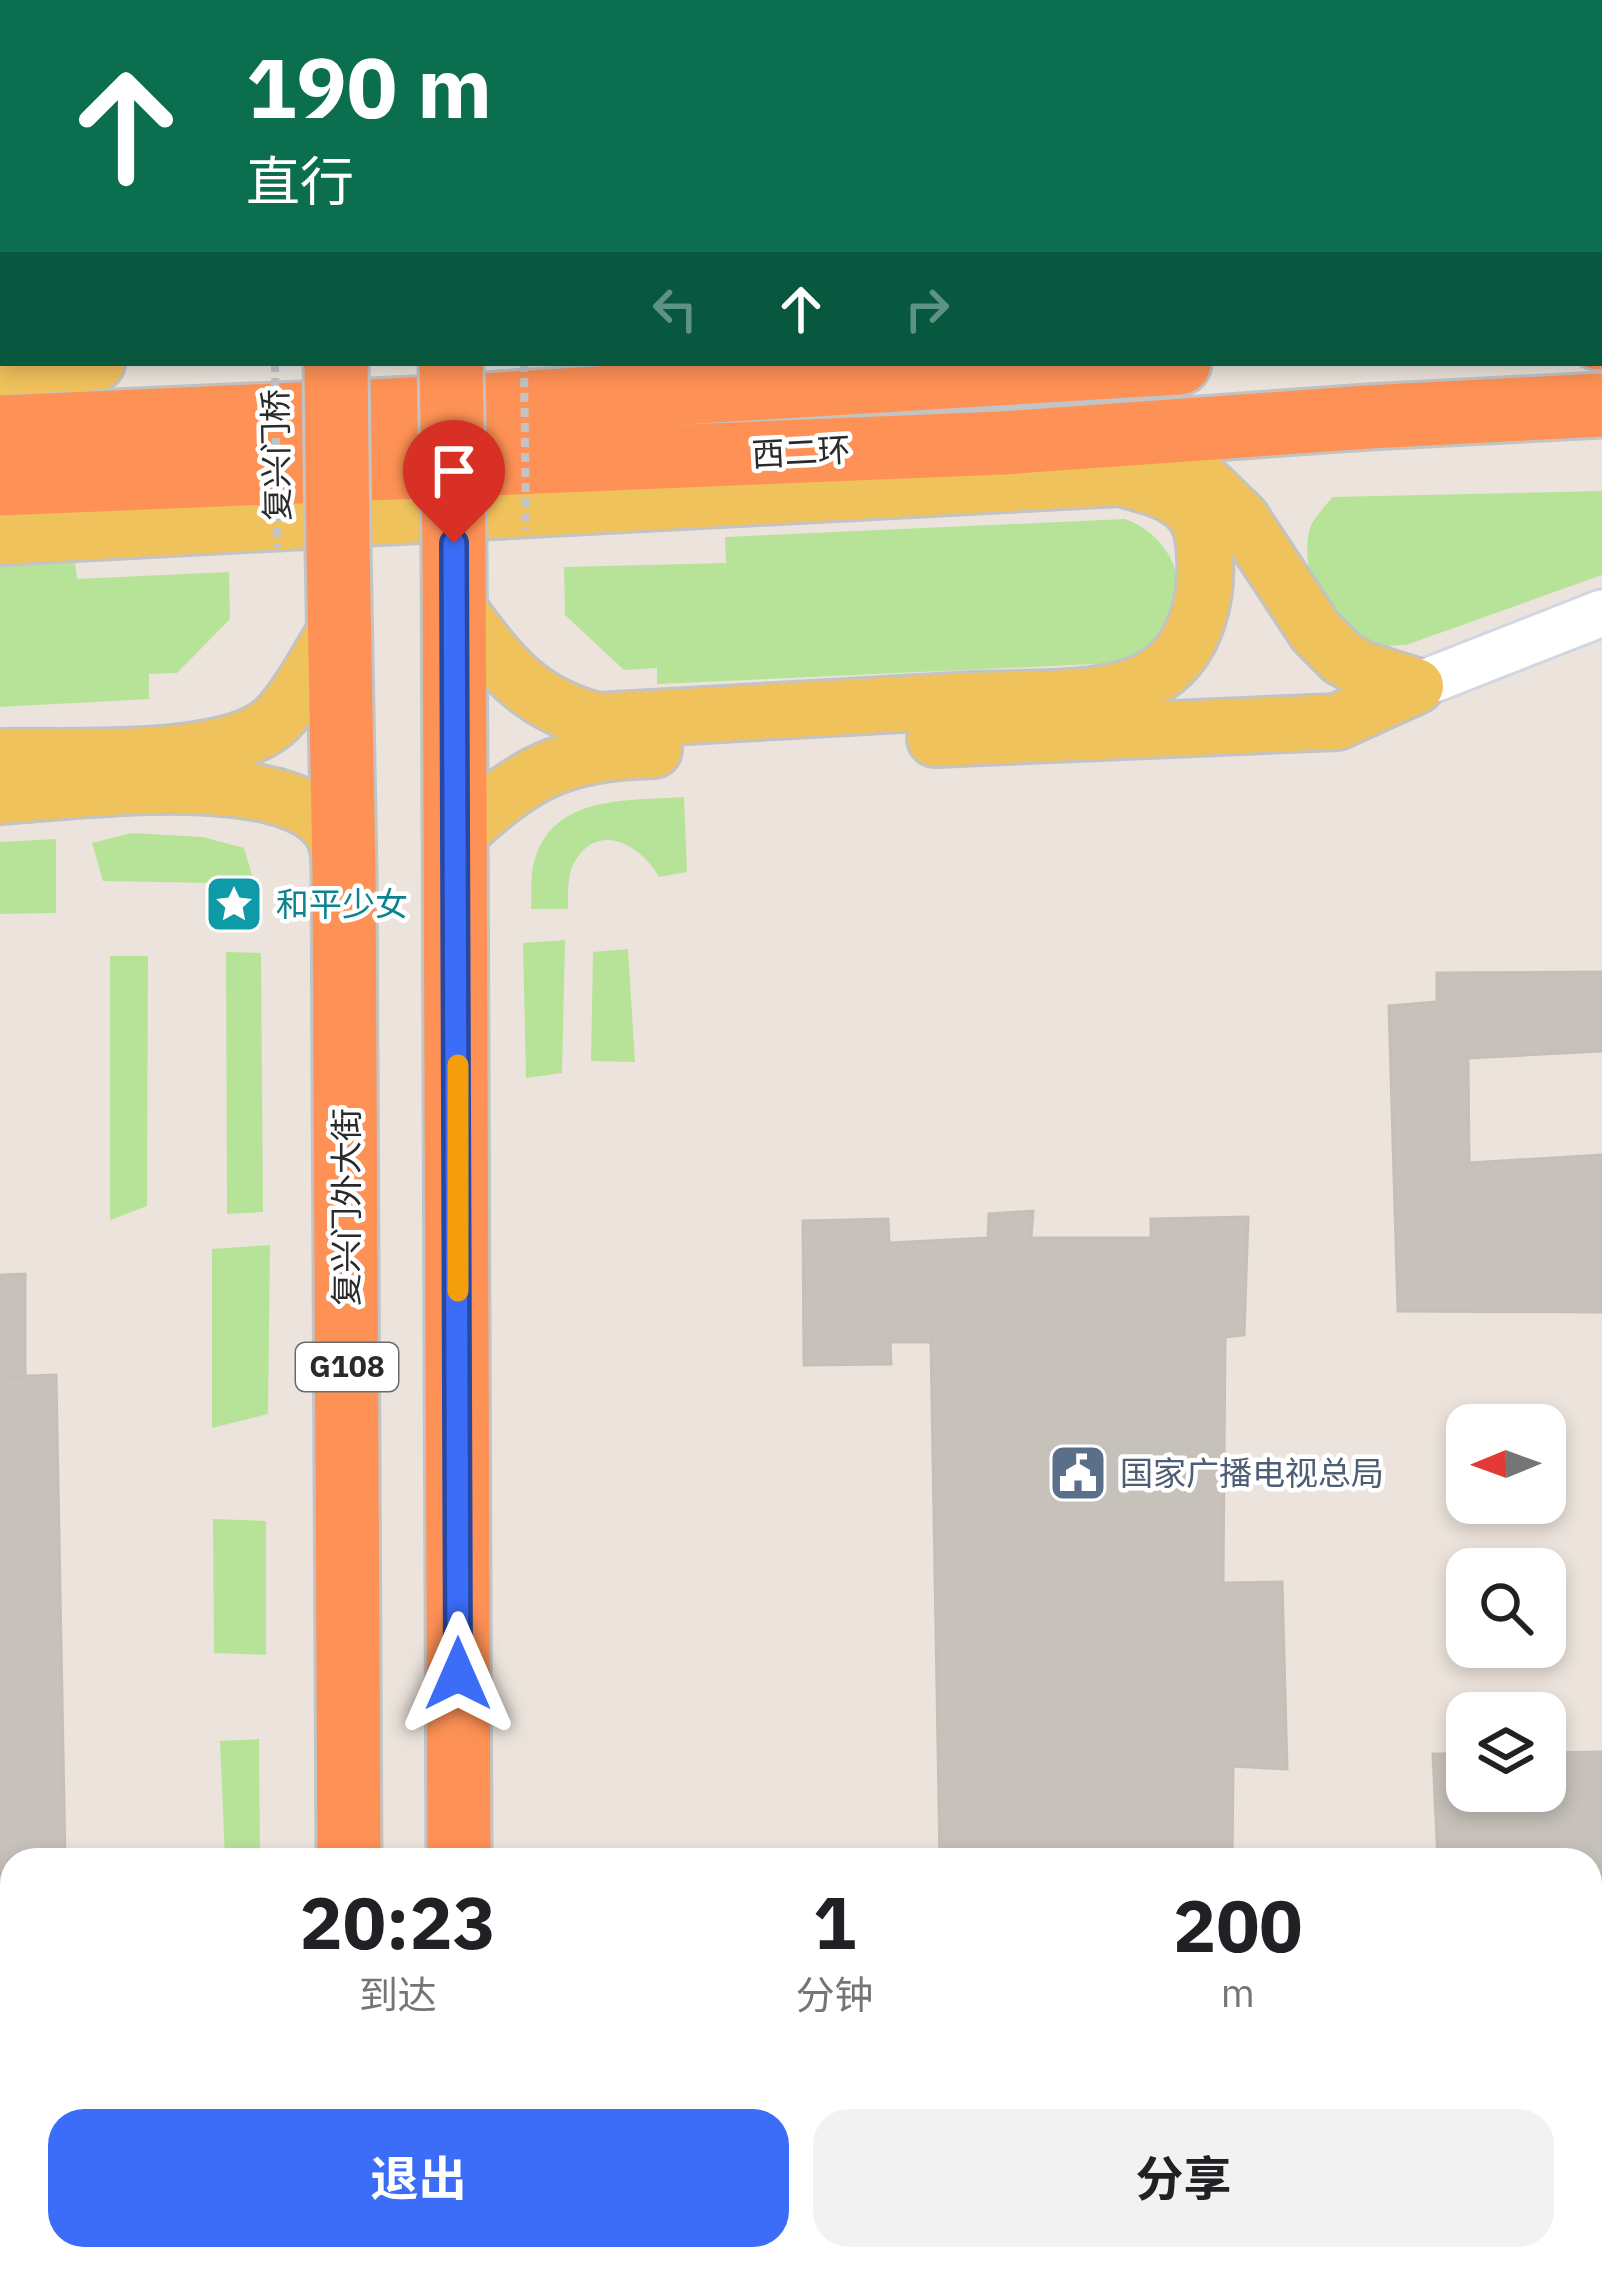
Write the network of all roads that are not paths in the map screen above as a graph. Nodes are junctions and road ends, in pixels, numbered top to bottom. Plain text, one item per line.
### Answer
1 (39, 366) edge
2 (337, 366) edge
3 (451, 366) edge
4 (1090, 366) edge
5 (0, 368) edge
6 (1602, 405) edge
7 (0, 428) edge
8 (1002, 443) junction
9 (0, 484) edge
10 (0, 537) edge
11 (455, 604) junction
12 (1602, 613) edge
13 (340, 625) junction
14 (1416, 686) junction
15 (0, 757) edge
16 (0, 796) edge
17 (457, 836) junction
18 (344, 873) junction
19 (349, 1848) edge
20 (458, 1848) edge

1 - 5 main road
2 - 13 highway, 复兴门桥, bridge
3 - 11 highway, bridge
4 - 7 highway, 西二环
6 - 8 highway, 西二环
8 - 9 highway, 西二环
8 - 14 main road
10 - 11 main road
11 - 17 highway
12 - 14 street
13 - 15 main road
13 - 18 highway, 复兴门外大街 / G108
14 - 17 main road
16 - 18 main road
17 - 20 highway
18 - 19 highway, 复兴门外大街 / G108

